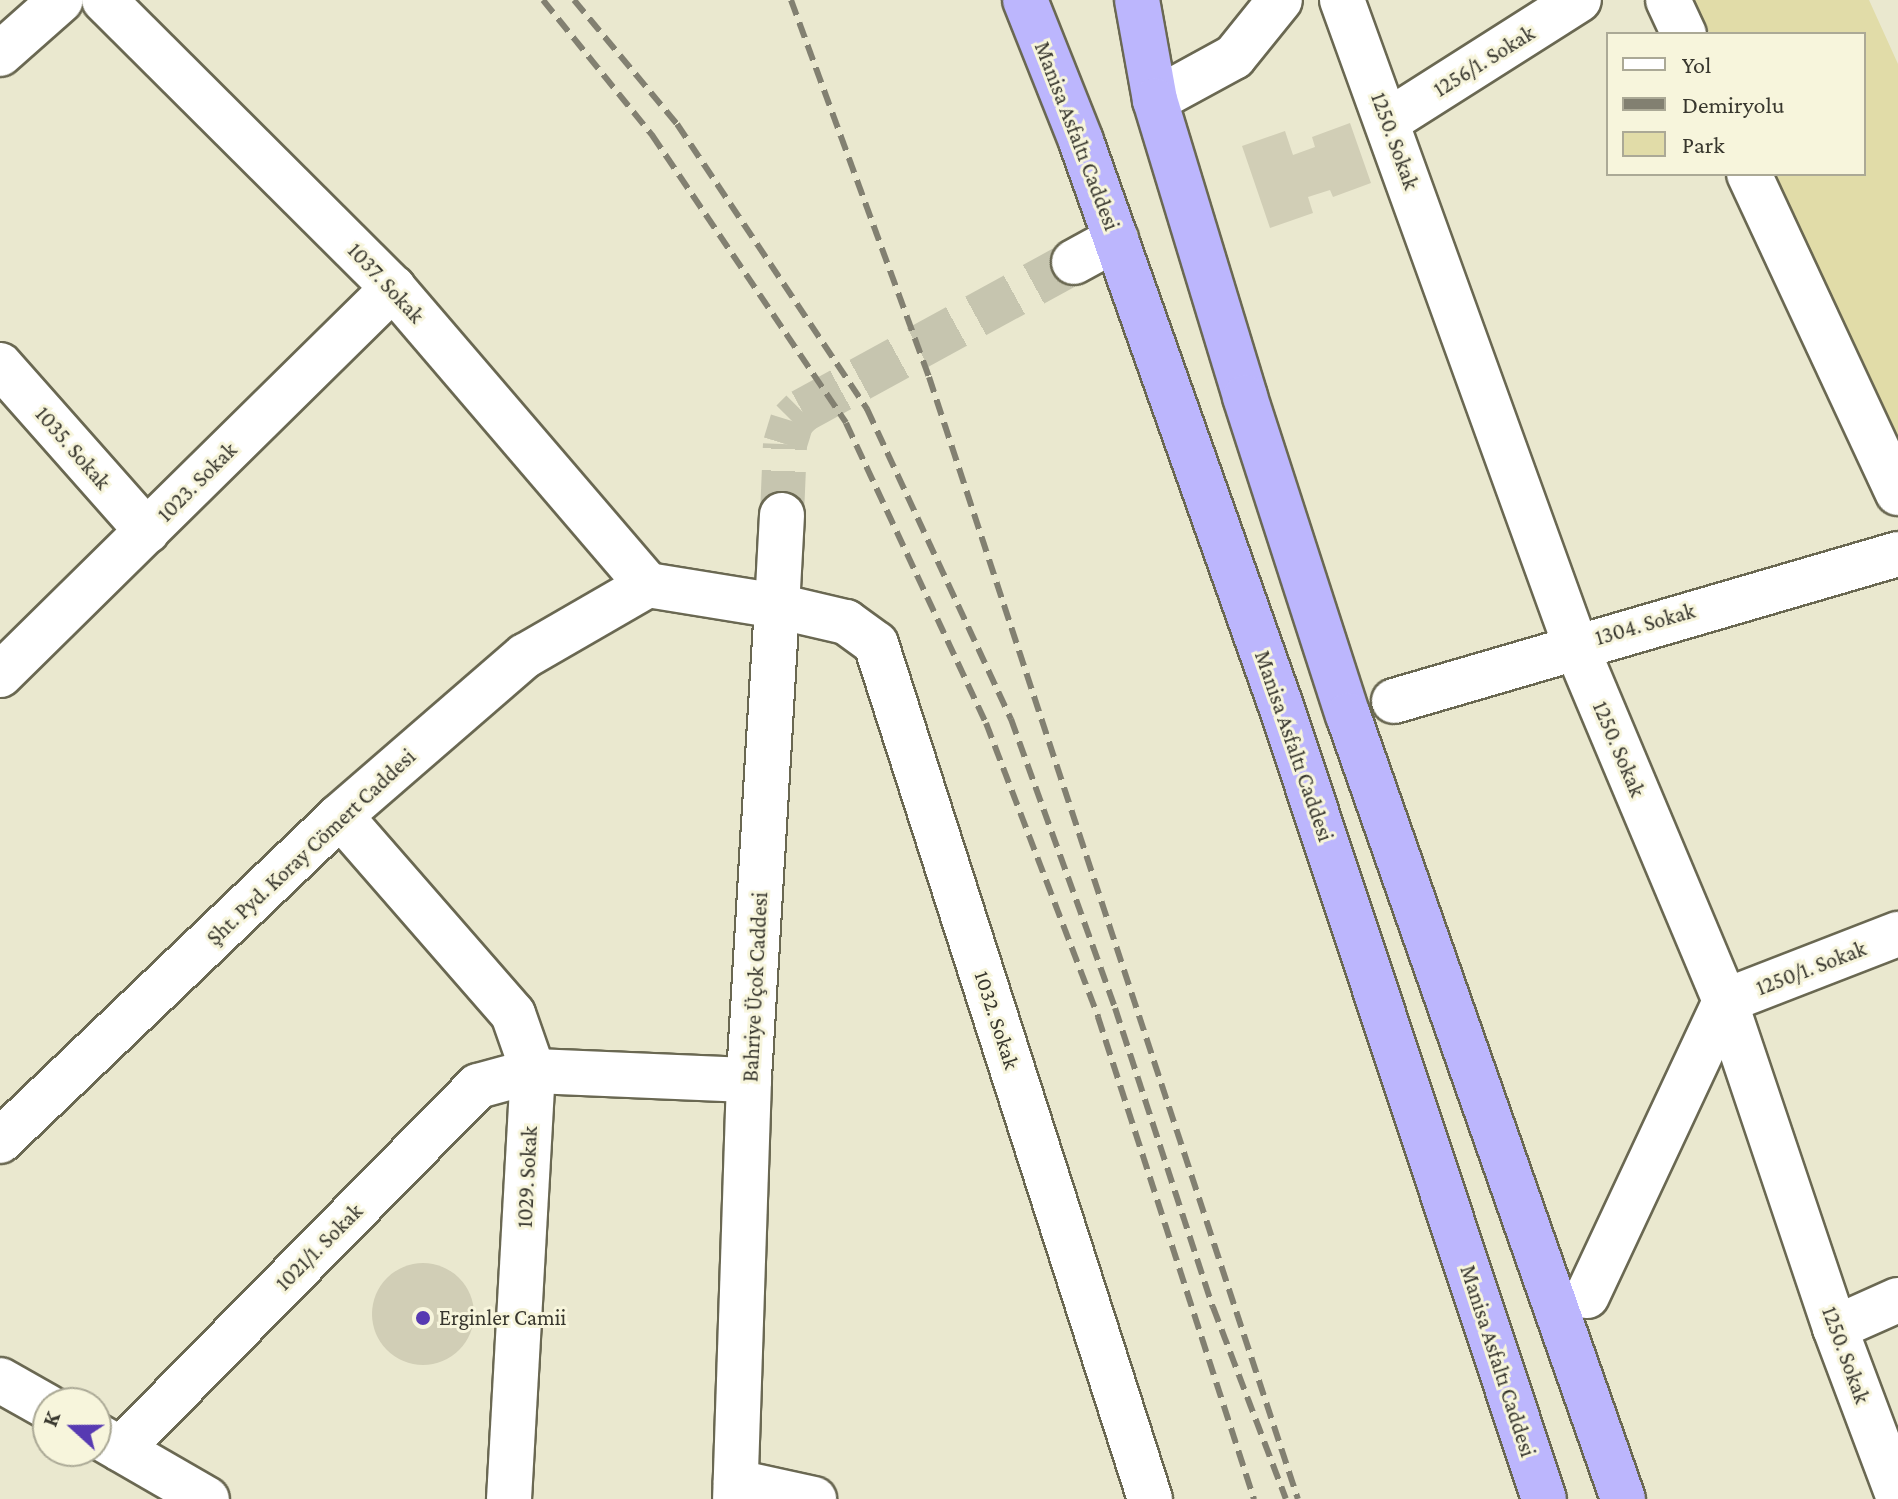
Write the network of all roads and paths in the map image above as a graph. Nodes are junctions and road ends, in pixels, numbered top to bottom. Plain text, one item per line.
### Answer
1 (61, 0) edge
2 (104, 0) edge
3 (1025, 0) edge
4 (1137, 0) edge
5 (1280, 0) edge
6 (1342, 0) edge
7 (1579, 0) edge
8 (1668, 0) edge
9 (1683, 32) edge
10 (0, 54) edge
11 (1155, 100) junction
12 (1388, 121) junction
13 (1750, 176) edge
14 (1116, 239) junction
15 (1074, 262) tunnel mouth
16 (393, 288) junction
17 (0, 365) edge
18 (1898, 493) edge
19 (782, 515) tunnel mouth
20 (147, 531) junction
21 (1898, 554) edge
22 (648, 585) junction
23 (777, 606) junction
24 (1575, 644) junction
25 (0, 675) edge
26 (1394, 701) dead end
27 (340, 816) junction
28 (1898, 934) edge
29 (1725, 1001) junction
30 (533, 1071) junction
31 (749, 1080) junction
32 (0, 1141) edge
33 (1587, 1296) dead end
34 (1898, 1300) edge
35 (1835, 1328) junction
36 (0, 1380) edge
37 (32, 1398) edge
38 (112, 1438) edge
39 (112, 1444) edge
40 (735, 1490) edge
41 (1898, 1496) edge
42 (207, 1499) edge
43 (509, 1499) edge
44 (814, 1499) edge
45 (1150, 1499) edge
46 (1544, 1499) edge
47 (1623, 1499) edge

1 - 10 street
2 - 16 street, 1037. Sokak
3 - 14 highway, Manisa Asfaltı Caddesi
4 - 11 highway
5 - 11 street
6 - 12 street, 1250. Sokak
7 - 12 street, 1256/1. Sokak
8 - 9 street
11 - 47 highway
12 - 24 street, 1250. Sokak
13 - 18 street
14 - 15 street
14 - 46 highway, Manisa Asfaltı Caddesi
16 - 20 street, 1023. Sokak
16 - 22 street, 1037. Sokak
17 - 20 street, 1035. Sokak
19 - 23 street, Bahriye Üçok Caddesi
20 - 25 street, 1023. Sokak
21 - 24 street, 1304. Sokak
22 - 23 street
22 - 27 street, Şht. Pyd. Koray Cömert Caddesi
23 - 31 street, Bahriye Üçok Caddesi
23 - 45 street, 1032. Sokak
24 - 26 street, 1304. Sokak
24 - 29 street, 1250. Sokak
27 - 30 street
27 - 32 street, Şht. Pyd. Koray Cömert Caddesi
28 - 29 street, 1250/1. Sokak
29 - 33 street
29 - 35 street, 1250. Sokak
30 - 31 street
30 - 38 street, 1021/1. Sokak
30 - 43 street, 1029. Sokak
31 - 40 street, Bahriye Üçok Caddesi
34 - 35 street
35 - 41 street, 1250. Sokak
36 - 37 street
39 - 42 street
40 - 44 street

